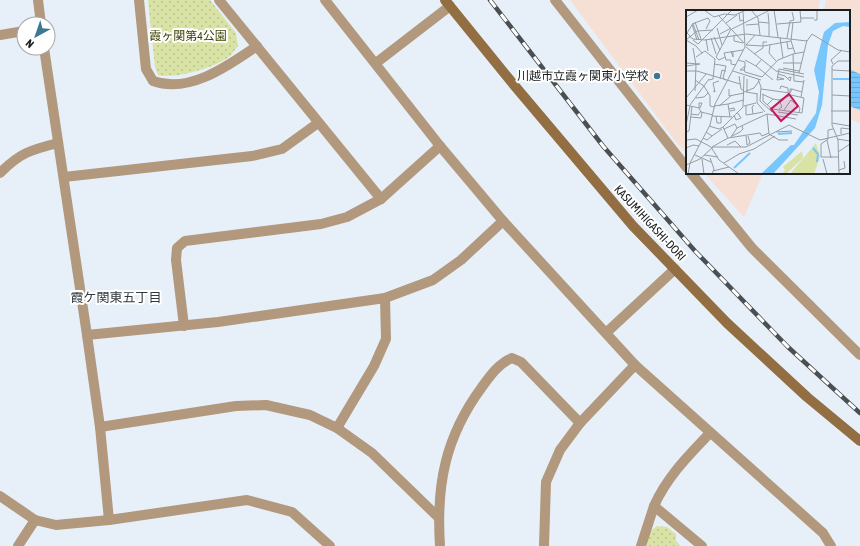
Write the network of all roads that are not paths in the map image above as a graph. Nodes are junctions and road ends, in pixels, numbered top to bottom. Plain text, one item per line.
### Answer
1 (38, 0) edge
2 (139, 0) edge
3 (219, 0) edge
4 (325, 0) edge
5 (555, 0) edge
6 (448, 3) edge
7 (40, 16) edge
8 (16, 33) edge
9 (0, 36) edge
10 (256, 46) junction
11 (45, 56) edge
12 (376, 63) junction
13 (318, 123) junction
14 (58, 143) junction
15 (440, 146) junction
16 (686, 167) edge
17 (0, 173) edge
18 (692, 174) edge
19 (64, 177) junction
20 (380, 199) junction
21 (502, 221) junction
22 (675, 269) junction
23 (385, 298) junction
24 (184, 326) junction
25 (607, 332) junction
26 (87, 335) junction
27 (860, 355) edge
28 (635, 365) junction
29 (580, 423) junction
30 (100, 427) junction
31 (337, 428) junction
32 (710, 433) junction
33 (860, 441) edge
34 (0, 496) edge
35 (654, 506) junction
36 (438, 517) junction
37 (35, 520) junction
38 (109, 520) junction
39 (18, 546) edge
40 (330, 546) edge
41 (440, 546) edge
42 (544, 546) edge
43 (641, 546) edge
44 (702, 546) edge
45 (831, 546) edge

1 - 7 street
2 - 10 street
3 - 10 street
4 - 12 street
5 - 16 street
6 - 12 street
6 - 22 street, KASUMIHIGASHI-DORI
8 - 9 street
10 - 13 street
11 - 14 street
12 - 15 street
13 - 19 street
13 - 20 street
14 - 17 street
14 - 19 street
15 - 20 street
15 - 21 street
18 - 27 street
19 - 26 street
20 - 24 street
21 - 23 street
21 - 25 street
22 - 25 street
22 - 33 street, KASUMIHIGASHI-DORI
23 - 24 street
23 - 31 street
24 - 26 street
25 - 28 street
26 - 30 street
28 - 29 street
28 - 32 street
29 - 36 street
29 - 42 street
30 - 31 street
30 - 38 street
31 - 36 street
32 - 35 street
32 - 45 street
34 - 37 street
35 - 43 street
35 - 44 street
36 - 41 street
37 - 38 street
37 - 39 street
38 - 40 street

